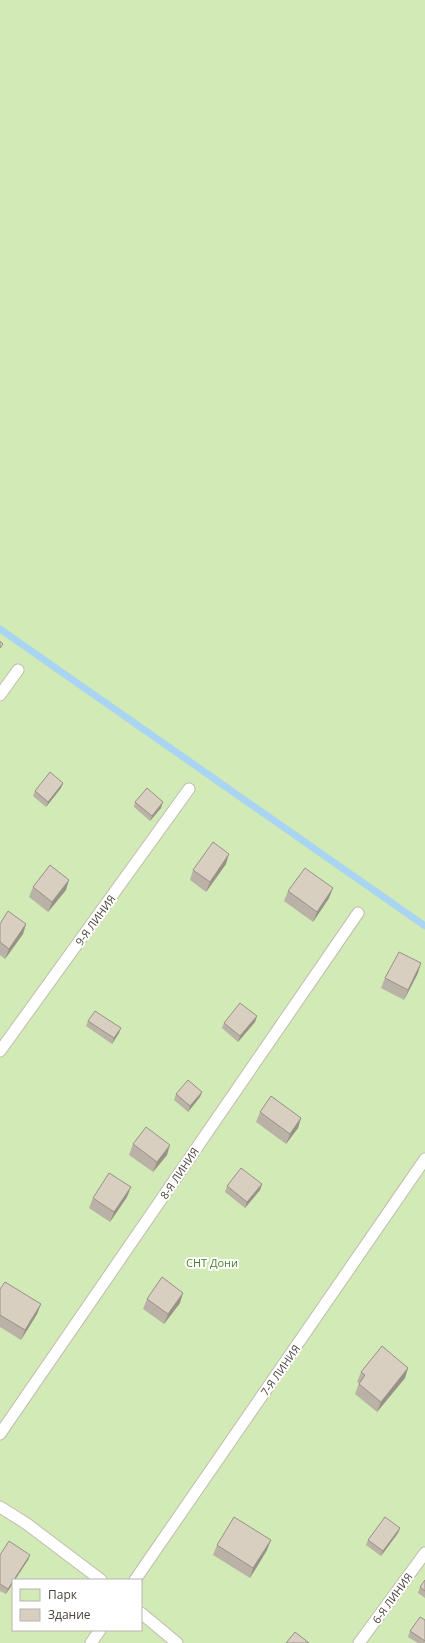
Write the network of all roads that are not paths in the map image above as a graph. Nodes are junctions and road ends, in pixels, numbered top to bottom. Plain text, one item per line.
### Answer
1 (18, 670) dead end
2 (0, 695) edge
3 (189, 789) dead end
4 (358, 912) dead end
5 (0, 1051) edge
6 (425, 1159) edge
7 (0, 1434) edge
8 (0, 1507) edge
9 (425, 1553) edge
10 (100, 1579) edge
11 (136, 1579) edge
12 (142, 1614) edge
13 (99, 1631) edge
14 (92, 1643) edge
15 (177, 1643) edge
16 (359, 1643) edge

1 - 2 lane
3 - 5 lane, 9-Я ЛИНИЯ
4 - 7 lane, 8-Я ЛИНИЯ
6 - 11 lane, 7-Я ЛИНИЯ
8 - 10 lane
9 - 16 lane, 6-Я ЛИНИЯ
12 - 15 lane
13 - 14 lane

